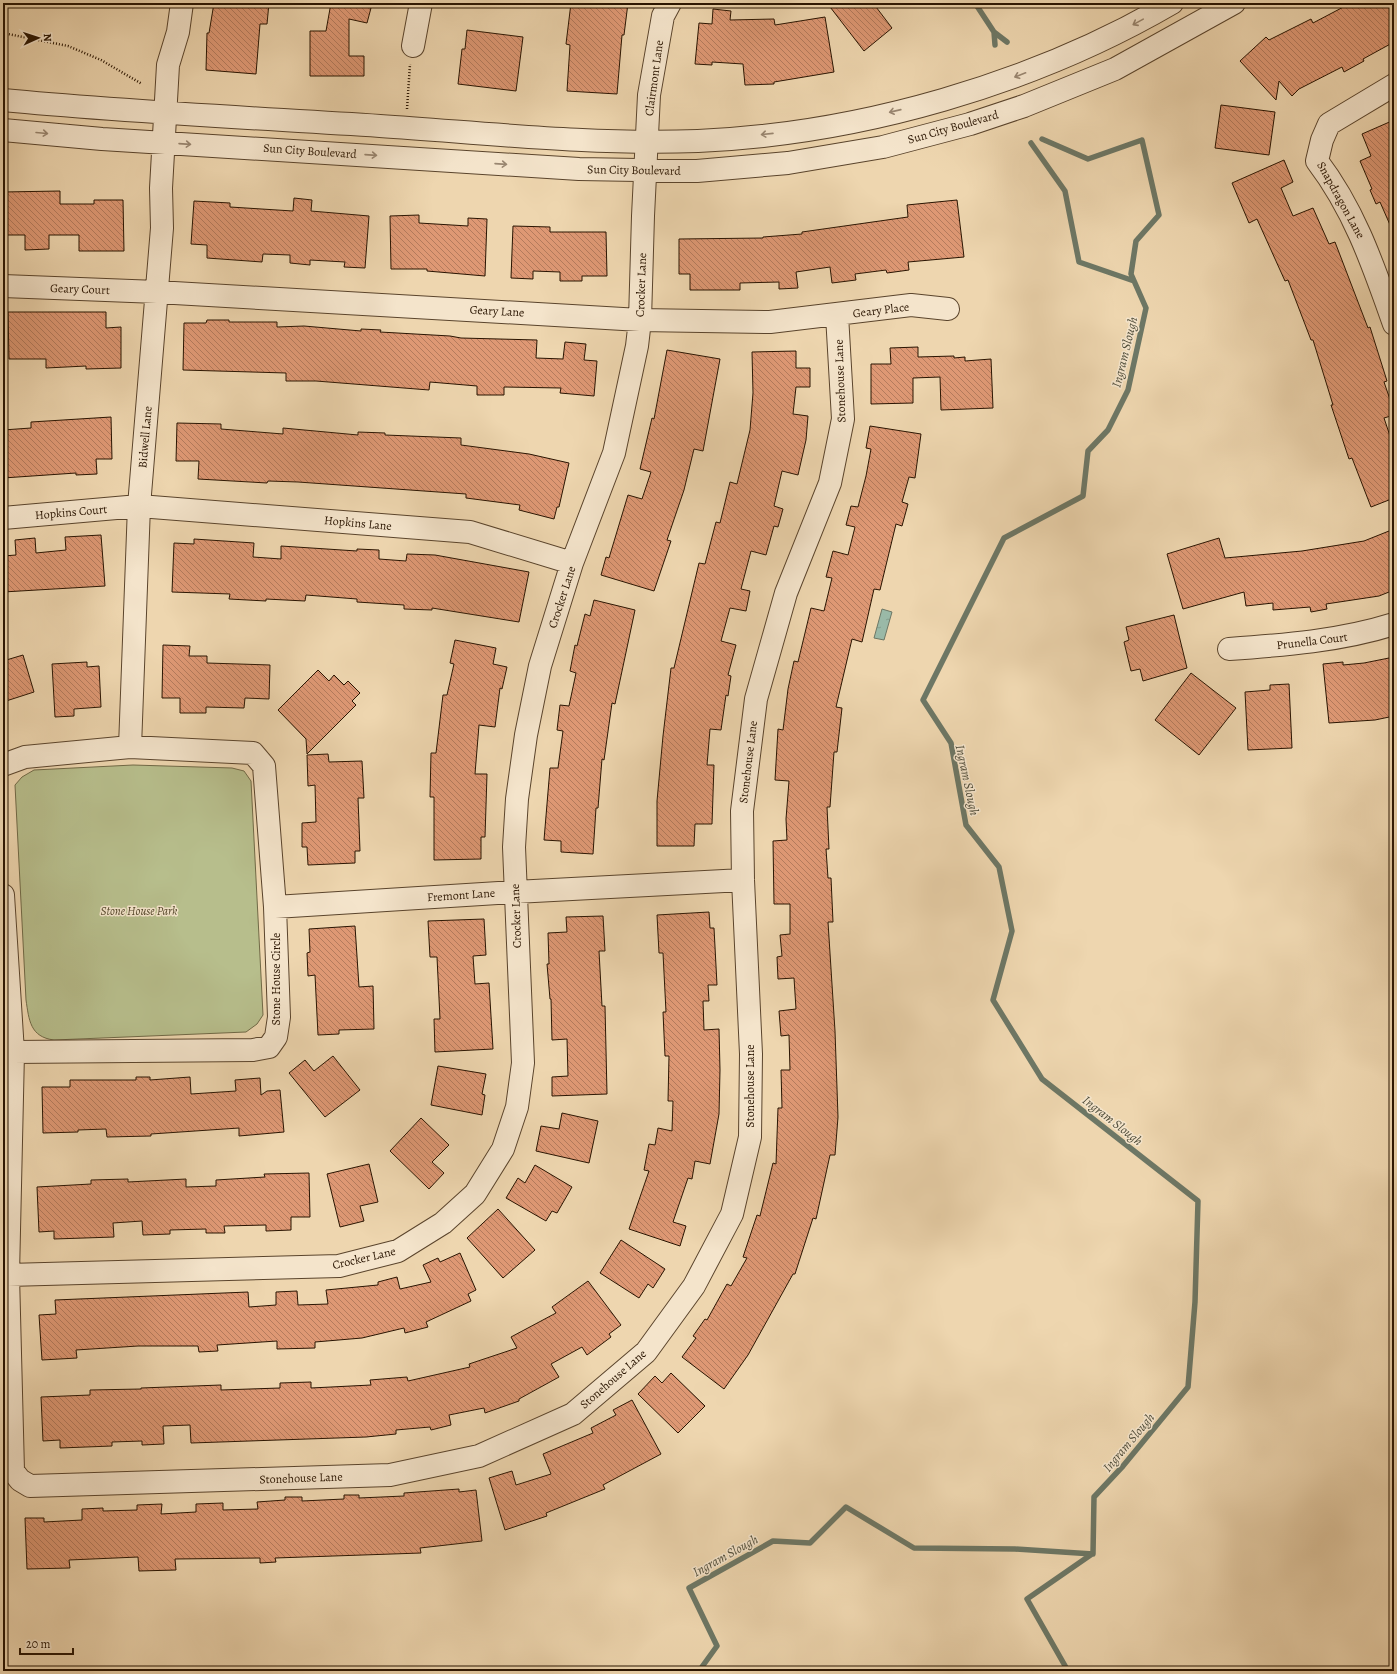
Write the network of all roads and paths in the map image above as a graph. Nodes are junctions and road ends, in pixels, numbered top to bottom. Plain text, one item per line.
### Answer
1 (182, 3) edge
2 (421, 3) edge
3 (670, 3) edge
4 (1172, 3) edge
5 (1234, 3) edge
6 (3, 32) edge
7 (413, 46) joint
8 (142, 84) dead end
9 (1394, 85) edge
10 (3, 100) edge
11 (164, 127) junction
12 (406, 128) junction
13 (3, 130) edge
14 (646, 156) junction
15 (3, 286) edge
16 (157, 292) junction
17 (948, 309) dead end
18 (837, 315) junction
19 (640, 320) junction
20 (1394, 324) edge
21 (139, 506) junction
22 (3, 518) edge
23 (572, 563) junction
24 (1394, 624) edge
25 (1229, 648) dead end
26 (130, 747) junction
27 (3, 765) edge
28 (743, 880) junction
29 (515, 892) junction
30 (3, 904) edge
31 (275, 907) junction
32 (13, 1052) junction
33 (8, 1275) junction

1 - 11 street, Bidwell Lane
2 - 7 street
3 - 14 street, Clairmont Lane
4 -> 14 street, Sun City Boulevard
5 - 14 street, Sun City Boulevard
6 - 8 path
7 - 12 path
9 - 20 street, Snapdragon Lane
10 - 11 street, Sun City Boulevard
11 - 12 street, Sun City Boulevard
13 -> 11 street, Sun City Boulevard
11 -> 14 street, Sun City Boulevard
11 - 16 street, Bidwell Lane
12 - 14 street, Sun City Boulevard
14 - 19 street, Crocker Lane
15 - 16 street, Geary Court
16 - 19 street, Geary Lane
16 - 21 street, Bidwell Lane
17 - 18 street, Geary Place
18 - 19 street, Geary Lane
18 - 28 street, Stonehouse Lane
19 - 23 street, Crocker Lane
21 - 22 street, Hopkins Court
21 - 23 street, Hopkins Lane
21 - 26 street, Bidwell Lane
23 - 29 street, Crocker Lane
24 - 25 street, Prunella Court
26 - 27 street, Stone House Circle
26 - 31 street, Stone House Circle
28 - 29 street, Fremont Lane
28 - 33 street, Stonehouse Lane
29 - 31 street, Fremont Lane
29 - 33 street, Crocker Lane
30 - 32 street
31 - 32 street, Stone House Circle
32 - 33 street, Stonehouse Lane

